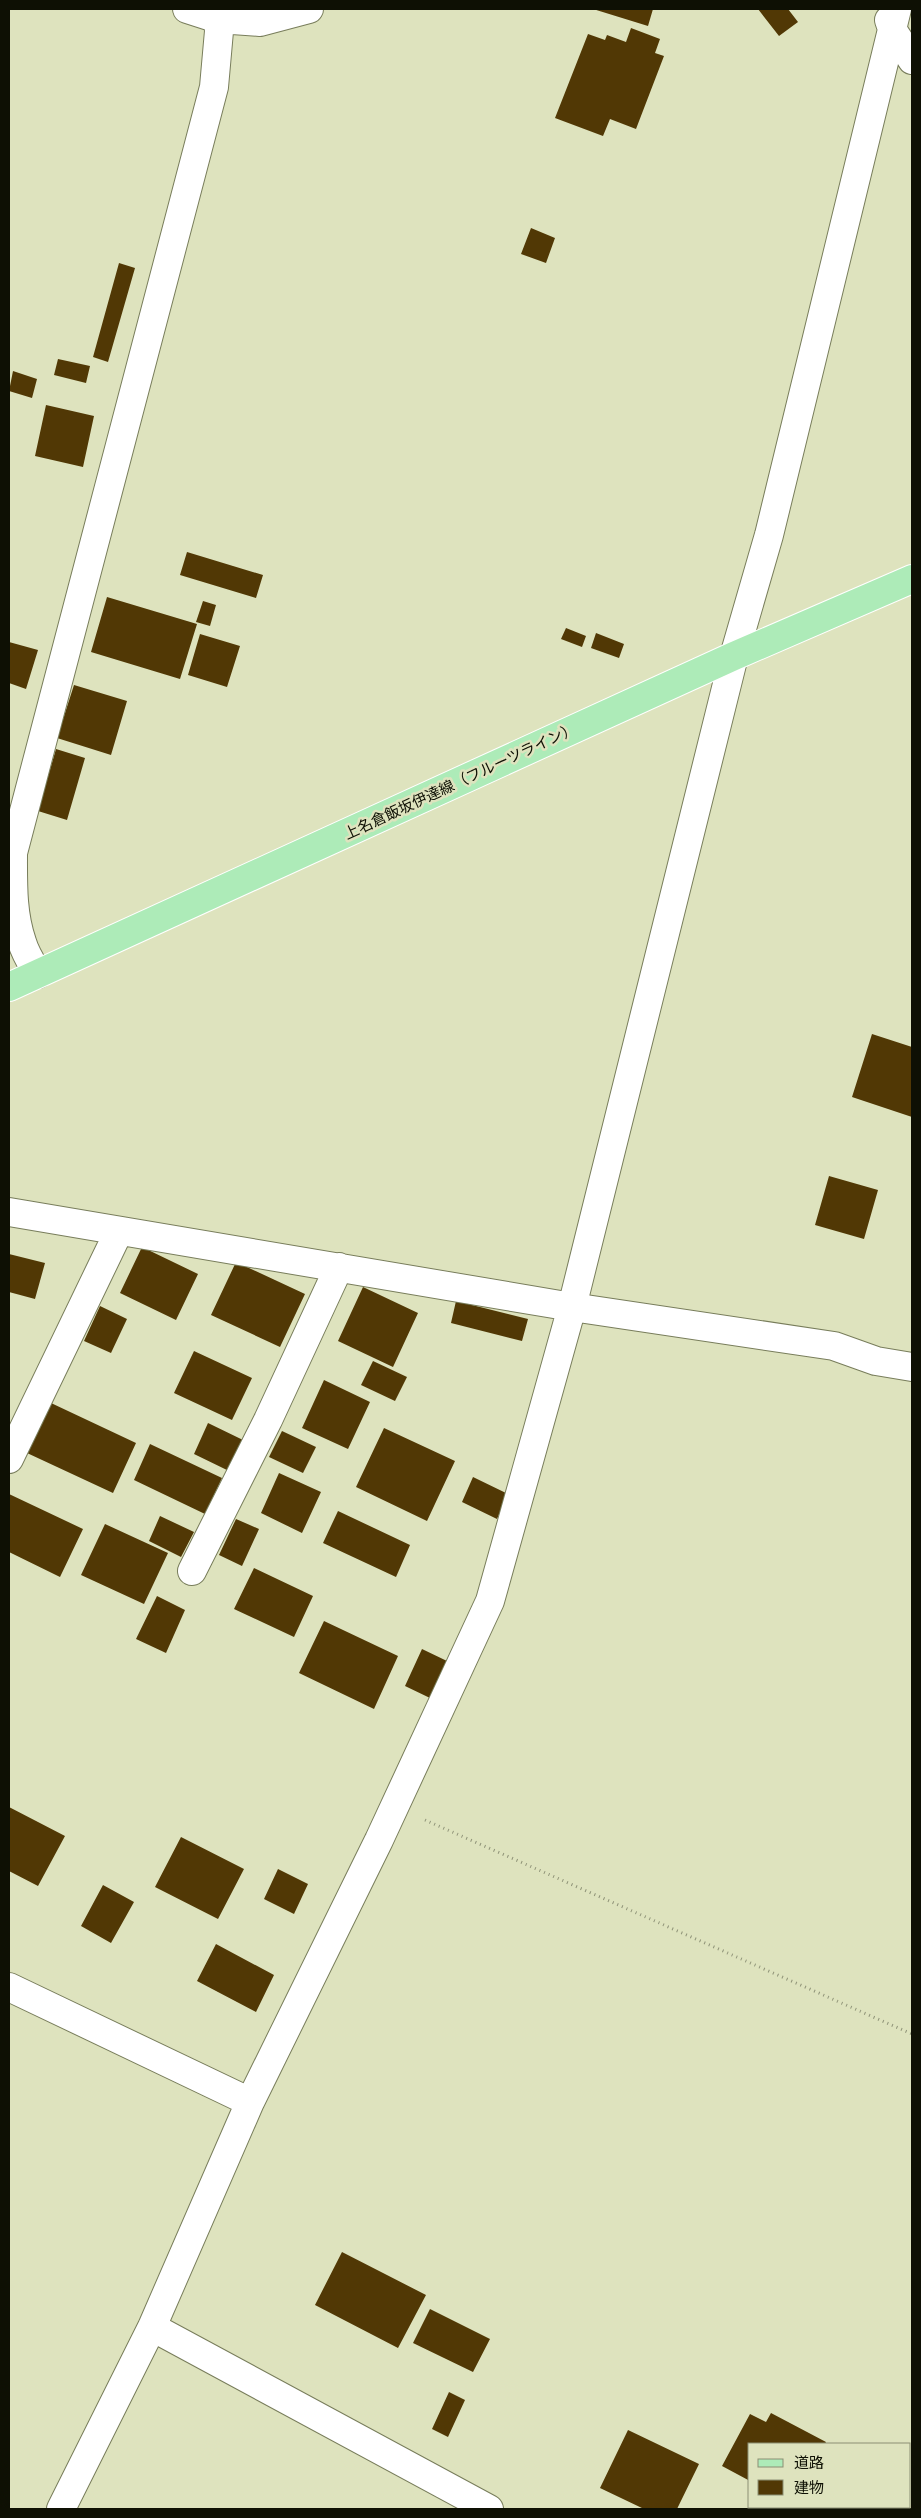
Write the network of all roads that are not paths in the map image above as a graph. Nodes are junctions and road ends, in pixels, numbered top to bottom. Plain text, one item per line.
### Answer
1 (187, 9) edge
2 (309, 9) edge
3 (217, 14) edge
4 (891, 15) edge
5 (912, 60) edge
6 (912, 579) edge
7 (734, 656) junction
8 (38, 974) junction
9 (9, 987) edge
10 (9, 1212) edge
11 (119, 1231) junction
12 (339, 1267) junction
13 (572, 1307) junction
14 (912, 1368) edge
15 (9, 1459) edge
16 (192, 1570) dead end
17 (9, 1987) edge
18 (250, 2102) junction
19 (152, 2327) junction
20 (61, 2509) edge
21 (490, 2509) edge

1 - 3 street
2 - 3 street
3 - 8 street
4 - 5 street
4 - 7 street
6 - 7 main road, 上名倉飯坂伊達線（フルーツライン）
7 - 8 main road, 上名倉飯坂伊達線（フルーツライン）
7 - 13 street
8 - 9 main road, 上名倉飯坂伊達線（フルーツライン）
10 - 11 street
11 - 12 street
11 - 15 street
12 - 13 street
12 - 16 street
13 - 14 street
13 - 18 street
17 - 18 street
18 - 19 street
19 - 20 street
19 - 21 street

